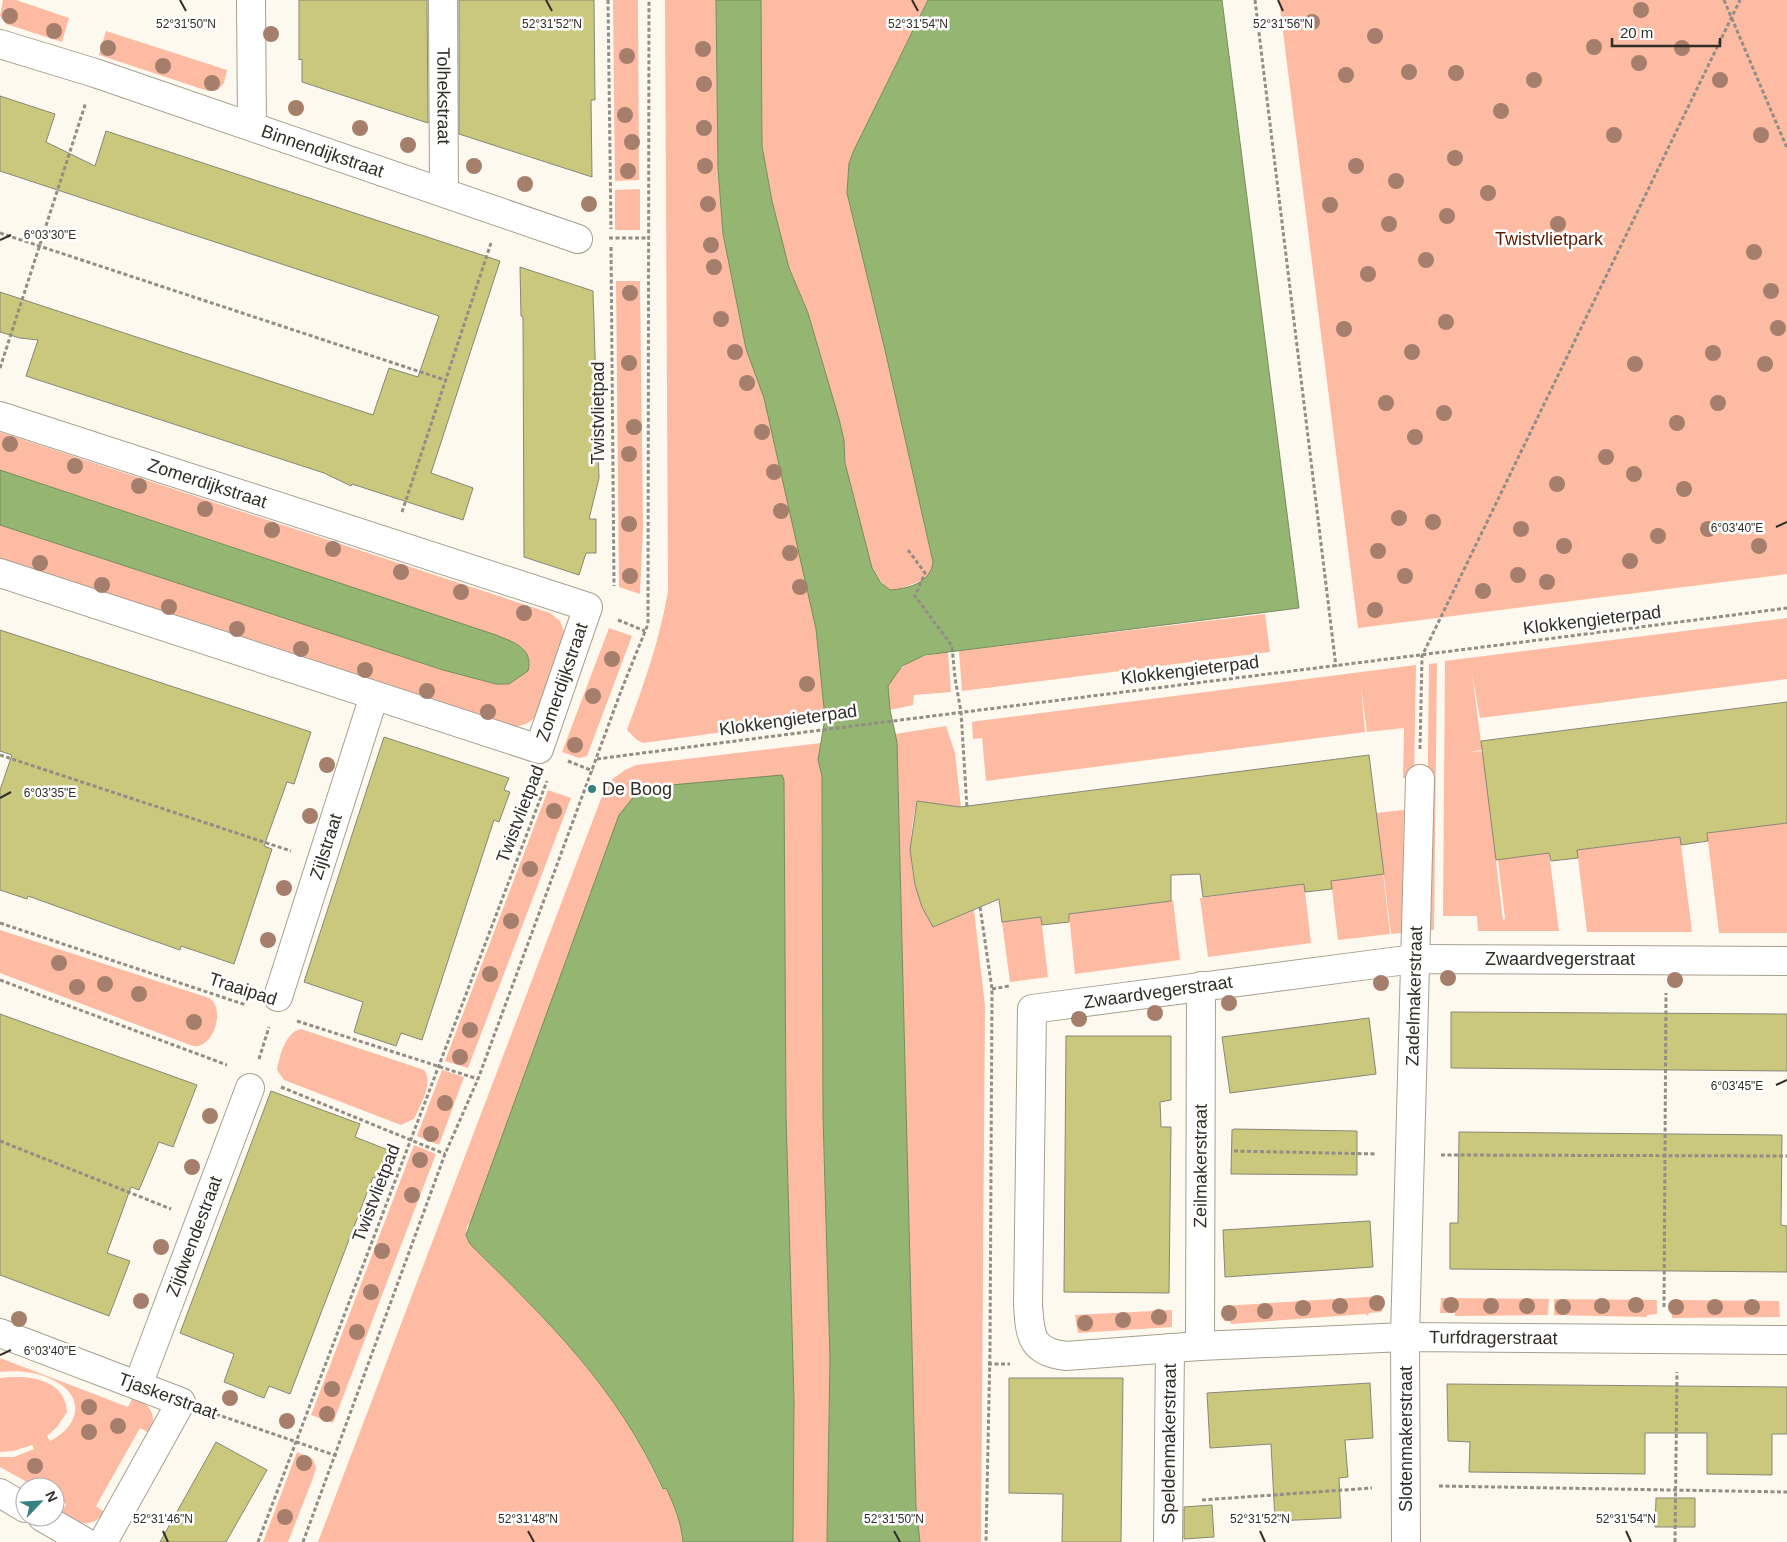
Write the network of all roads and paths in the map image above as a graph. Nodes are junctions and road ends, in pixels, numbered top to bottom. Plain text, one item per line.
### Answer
1 (251, 0) edge
2 (443, 0) edge
3 (608, 0) edge
4 (649, 0) edge
5 (1254, 0) edge
6 (1724, 0) edge
7 (1740, 0) edge
8 (1732, 18) junction
9 (0, 44) edge
10 (95, 73) junction
11 (252, 126) junction
12 (1787, 148) edge
13 (444, 191) junction
14 (501, 211) junction
15 (0, 233) edge
16 (578, 238) joint
17 (611, 238) junction
18 (649, 238) junction
19 (40, 246) junction
20 (0, 368) edge
21 (445, 380) junction
22 (0, 416) edge
23 (391, 544) junction
24 (908, 550) dead end
25 (0, 573) edge
26 (614, 595) dead end
27 (1787, 608) edge
28 (1422, 656) junction
29 (1336, 667) junction
30 (374, 696) junction
31 (961, 712) junction
32 (0, 754) edge
33 (597, 758) junction
34 (550, 774) dead end
35 (1420, 779) joint
36 (967, 808) dead end
37 (321, 861) junction
38 (980, 907) dead end
39 (0, 923) edge
40 (1414, 959) junction
41 (1666, 960) junction
42 (1787, 961) edge
43 (0, 980) edge
44 (1013, 986) dead end
45 (1201, 986) junction
46 (992, 989) junction
47 (275, 1005) junction
48 (438, 1066) junction
49 (478, 1079) junction
50 (252, 1082) junction
51 (411, 1140) junction
52 (0, 1141) edge
53 (1200, 1150) junction
54 (446, 1154) junction
55 (1410, 1155) junction
56 (1664, 1155) junction
57 (1787, 1156) edge
58 (200, 1220) junction
59 (0, 1333) edge
60 (1405, 1337) junction
61 (1670, 1339) junction
62 (1787, 1340) edge
63 (1200, 1346) junction
64 (1170, 1348) junction
65 (138, 1386) junction
66 (181, 1402) junction
67 (297, 1442) junction
68 (337, 1456) junction
69 (1406, 1486) junction
70 (1676, 1491) junction
71 (1787, 1492) edge
72 (0, 1493) edge
73 (15, 1502) edge
74 (1168, 1502) junction
75 (59, 1527) edge
76 (85, 1542) edge
77 (103, 1542) edge
78 (258, 1542) edge
79 (303, 1542) edge
80 (986, 1542) edge
81 (1168, 1542) edge
82 (1406, 1542) edge
83 (1675, 1542) edge

1 - 11 street
2 - 13 street, Tolhekstraat
3 - 17 path, Twistvlietpad
4 - 18 path
5 - 29 path
6 - 8 path
7 - 8 path
8 - 12 path
8 - 28 path
9 - 10 street, Binnendijkstraat
10 - 11 street, Binnendijkstraat
10 - 19 path
11 - 13 street, Binnendijkstraat
13 - 14 street, Binnendijkstraat
14 - 16 street, Binnendijkstraat
14 - 21 path
15 - 19 path
16 - 17 path
17 - 18 path
17 - 26 path, Twistvlietpad
18 - 33 path
19 - 20 path
19 - 21 path
21 - 23 path
22 - 23 street, Zomerdijkstraat
23 - 30 street, Zomerdijkstraat
24 - 31 path
25 - 30 street, Zomerdijkstraat
27 - 28 path, Klokkengieterpad
28 - 29 path, Klokkengieterpad
28 - 35 path
29 - 31 path, Klokkengieterpad
30 - 37 street, Zijlstraat
31 - 33 path, Klokkengieterpad
31 - 36 path
32 - 37 path
33 - 49 path
34 - 48 path, Twistvlietpad
35 - 40 street, Zadelmakerstraat
37 - 47 street, Zijlstraat
38 - 46 path
39 - 47 path, Traaipad
40 - 41 street, Zwaardvegerstraat
40 - 45 street, Zwaardvegerstraat
40 - 55 street, Zadelmakerstraat
41 - 42 street, Zwaardvegerstraat
41 - 56 path
43 - 50 path
44 - 46 path
45 - 53 street, Zeilmakerstraat
45 - 64 street, Zwaardvegerstraat
46 - 80 path
47 - 48 path, Traaipad
47 - 50 path
48 - 49 path, Traaipad
48 - 51 path, Twistvlietpad
49 - 54 path
50 - 51 path
50 - 58 street, Zijdwendestraat
51 - 54 path
51 - 67 path, Twistvlietpad
52 - 58 path
53 - 55 path
53 - 63 street, Zeilmakerstraat
54 - 68 path
55 - 56 path
55 - 60 street, Zadelmakerstraat
56 - 57 path
56 - 61 path
58 - 65 street, Zijdwendestraat
59 - 65 street, Tjaskerstraat
60 - 61 street, Turfdragerstraat
60 - 63 street, Turfdragerstraat
60 - 69 street, Slotenmakerstraat
61 - 62 street, Turfdragerstraat
61 - 70 path
63 - 64 street, Zwaardvegerstraat
64 - 74 street, Speldenmakerstraat
65 - 66 street, Tjaskerstraat
66 - 67 path, Tjaskerstraat
66 - 77 street
67 - 68 path, Tjaskerstraat
67 - 78 path, Twistvlietpad
68 - 79 path
69 - 70 path
69 - 74 path
69 - 82 street, Slotenmakerstraat
70 - 71 path
70 - 83 path
72 - 73 street
74 - 81 street, Speldenmakerstraat
75 - 76 street

